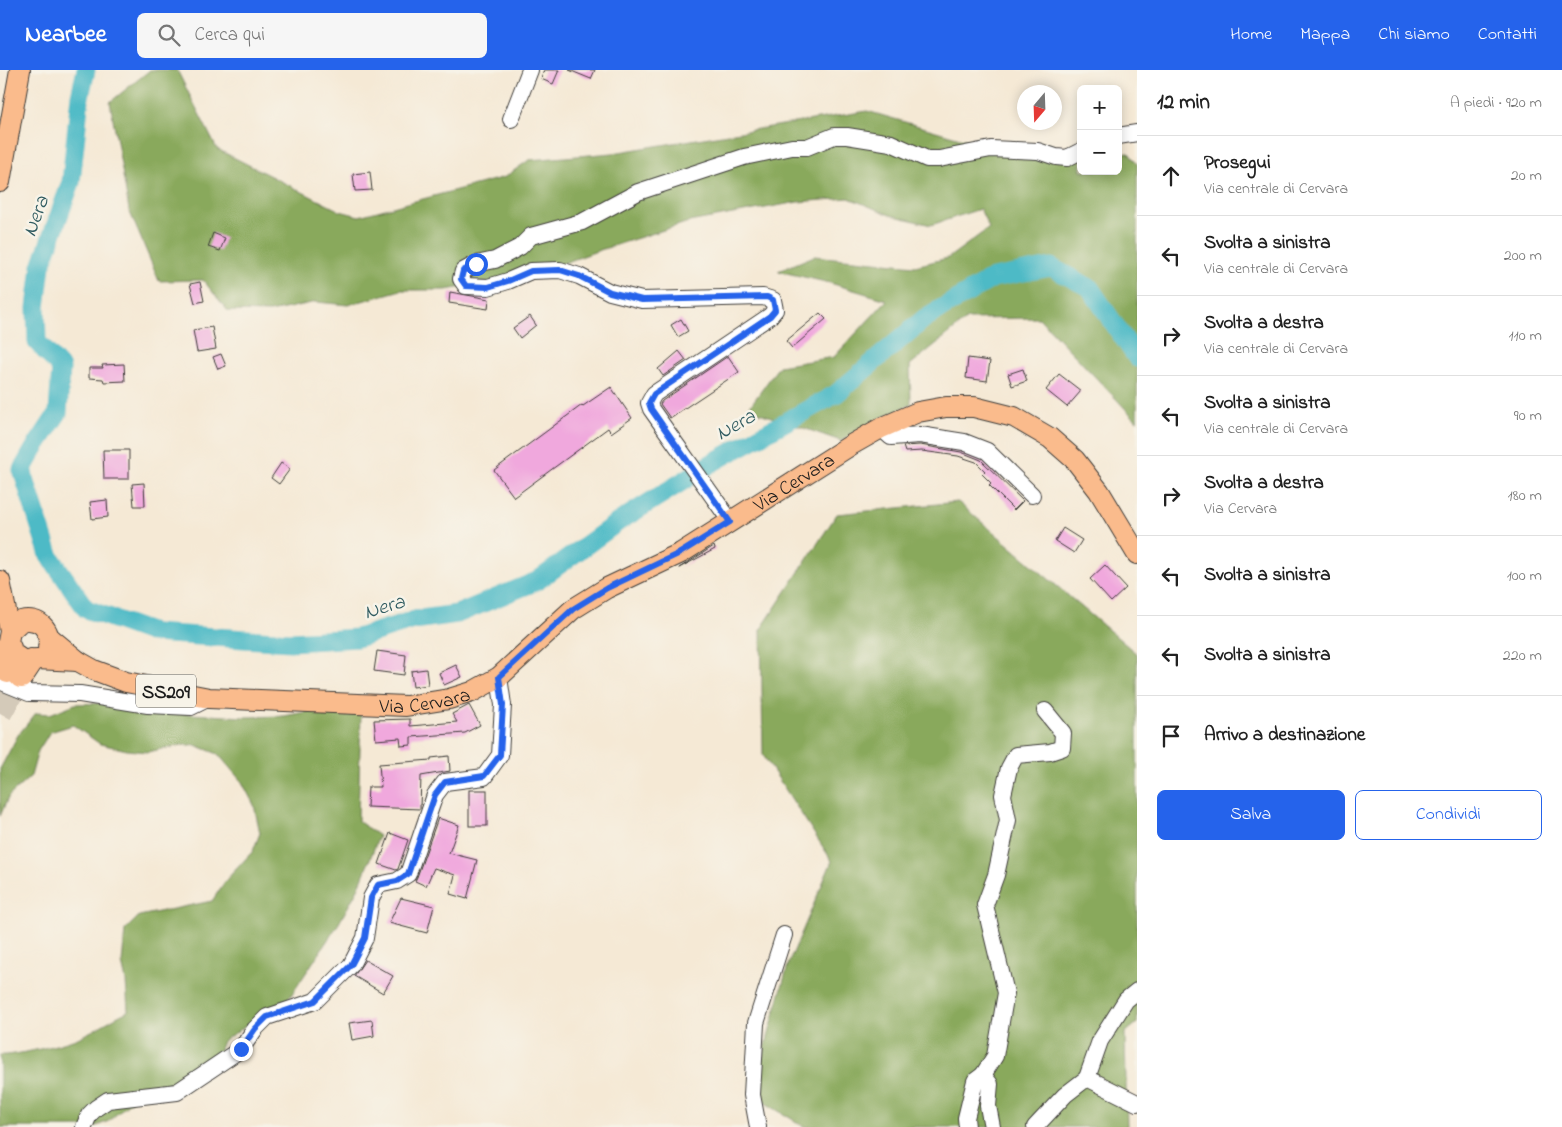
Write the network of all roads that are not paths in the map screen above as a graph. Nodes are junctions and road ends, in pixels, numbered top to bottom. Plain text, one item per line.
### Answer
1 (20, 70) edge
2 (530, 70) edge
3 (511, 119) dead end
4 (1137, 133) edge
5 (1122, 135) edge
6 (1077, 152) edge
7 (0, 182) edge
8 (881, 428) junction
9 (1032, 495) dead end
10 (730, 522) junction
11 (1137, 554) edge
12 (0, 580) edge
13 (30, 620) junction
14 (49, 637) junction
15 (17, 661) edge
16 (78, 661) junction
17 (499, 677) junction
18 (209, 698) junction
19 (1045, 711) dead end
20 (784, 936) dead end
21 (1137, 991) edge
22 (983, 1075) junction
23 (1087, 1078) junction
24 (1137, 1103) edge
25 (84, 1127) edge
26 (758, 1127) edge
27 (968, 1127) edge
28 (992, 1127) edge
29 (1035, 1127) edge

1 - 7 main road
2 - 3 street
4 - 5 street
6 - 10 street
8 - 9 street
8 - 10 main road, Via Cervara / SS209
8 - 11 main road, Via Cervara / SS209
10 - 17 main road, Via Cervara / SS209
12 - 13 main road, SS209
12 - 15 main road, SS209
13 - 14 main road, SS209
13 - 15 main road
14 - 15 main road
14 - 16 main road, Via Cervara / SS209
15 - 16 main road, Via Cervara / SS209
15 - 18 street
16 - 18 main road, Via Cervara / SS209
17 - 18 main road, Via Cervara / SS209
17 - 25 street
19 - 22 street
20 - 26 street
21 - 23 street
22 - 27 street
22 - 28 street
23 - 24 street
23 - 29 street

